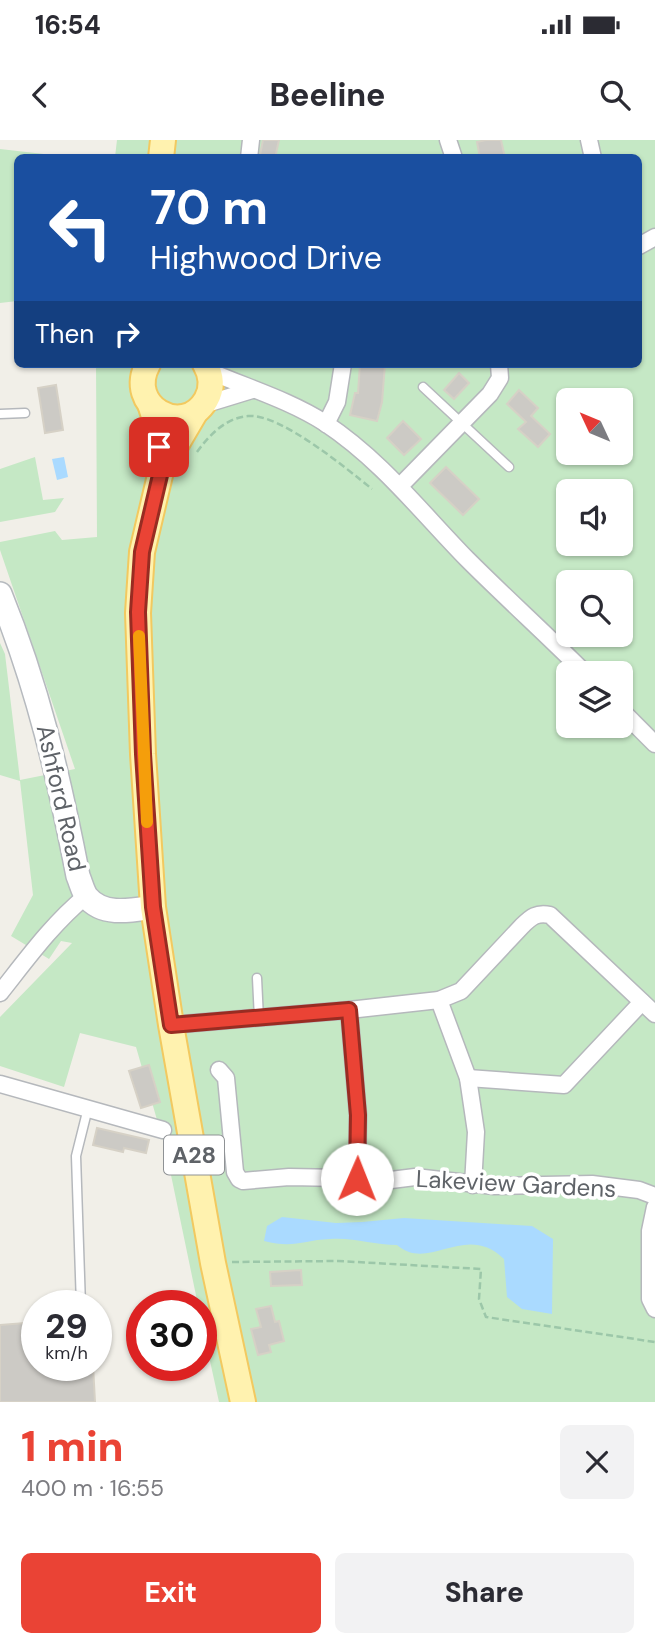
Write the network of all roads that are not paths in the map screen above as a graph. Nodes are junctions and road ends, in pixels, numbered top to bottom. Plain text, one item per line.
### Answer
1 (146, 368) edge
2 (207, 368) edge
3 (342, 368) edge
4 (499, 368) edge
5 (423, 387) dead end
6 (252, 390) junction
7 (151, 407) junction
8 (199, 409) junction
9 (25, 413) dead end
10 (0, 414) edge
11 (462, 422) junction
12 (327, 424) junction
13 (509, 467) dead end
14 (161, 471) junction
15 (400, 485) junction
16 (0, 594) edge
17 (573, 661) edge
18 (633, 722) edge
19 (655, 744) edge
20 (86, 896) junction
21 (153, 907) junction
22 (257, 978) dead end
23 (0, 993) edge
24 (439, 1000) junction
25 (651, 1008) edge
26 (349, 1010) junction
27 (259, 1018) junction
28 (171, 1025) junction
29 (219, 1070) dead end
30 (468, 1078) junction
31 (0, 1084) edge
32 (88, 1108) junction
33 (163, 1130) dead end
34 (357, 1179) junction
35 (473, 1185) junction
36 (655, 1196) edge
37 (655, 1207) edge
38 (80, 1290) edge
39 (655, 1309) edge
40 (243, 1402) edge

1 - 7 main road
2 - 6 street
2 - 8 main road
3 - 12 street
4 - 11 street
5 - 11 lane
6 - 8 street
6 - 12 street
7 - 8 main road
7 - 14 main road, A28
8 - 14 main road, A28
9 - 10 lane
11 - 13 lane
11 - 15 street
12 - 15 street
14 - 21 main road, A28
15 - 17 street
16 - 20 street, Ashford Road
18 - 19 street
20 - 21 street, Ashford Road
20 - 23 street
21 - 28 main road, A28
22 - 27 lane
24 - 25 street
24 - 26 street
24 - 30 street
25 - 30 street
26 - 27 street
26 - 34 street
27 - 28 street
28 - 40 main road, A28
29 - 34 street, Lakeview Gardens
30 - 35 street
31 - 32 street
32 - 33 street
32 - 38 lane
34 - 35 street, Lakeview Gardens
35 - 36 street, Lakeview Gardens
37 - 39 street

